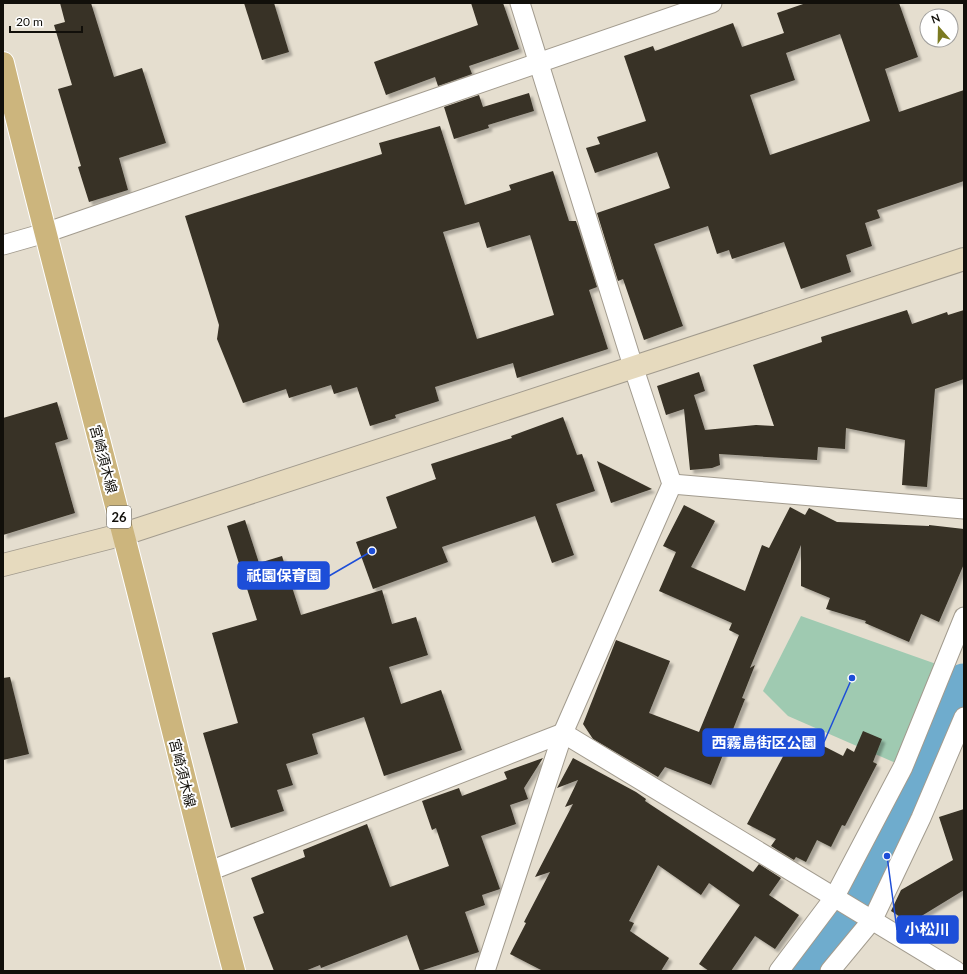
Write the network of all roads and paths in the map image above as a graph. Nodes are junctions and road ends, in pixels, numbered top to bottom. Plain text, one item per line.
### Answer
1 (520, 3) edge
2 (712, 3) edge
3 (538, 62) junction
4 (3, 63) edge
5 (45, 233) junction
6 (3, 244) edge
7 (964, 259) edge
8 (633, 366) junction
9 (672, 484) junction
10 (964, 509) edge
11 (124, 534) junction
12 (3, 565) edge
13 (964, 617) edge
14 (964, 717) edge
15 (563, 733) junction
16 (207, 872) junction
17 (834, 898) junction
18 (872, 919) junction
19 (234, 971) edge
20 (485, 971) edge
21 (779, 971) edge
22 (830, 971) edge
23 (956, 971) edge

1 - 3 street
2 - 3 street
3 - 5 street
3 - 8 street
4 - 5 main road, 宮崎須木線 / 26
5 - 6 street
5 - 11 main road, 宮崎須木線 / 26
7 - 8 street
8 - 9 street
8 - 11 street
9 - 10 street
9 - 15 street
11 - 12 street
11 - 16 main road, 宮崎須木線 / 26
13 - 17 street
14 - 18 street
15 - 16 street
15 - 17 street
15 - 20 street
16 - 19 main road, 宮崎須木線 / 26
17 - 18 street
17 - 21 street
18 - 22 street
18 - 23 street

